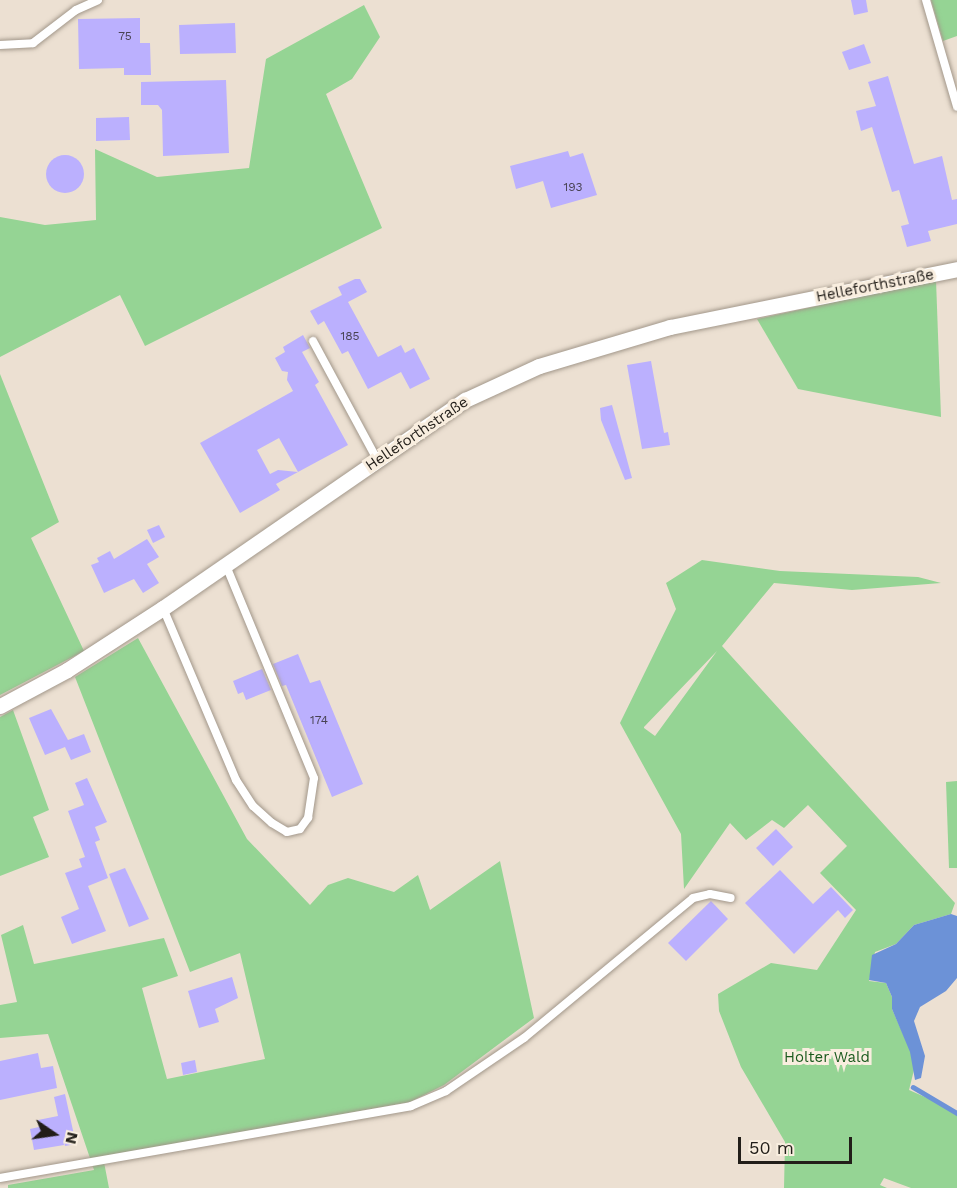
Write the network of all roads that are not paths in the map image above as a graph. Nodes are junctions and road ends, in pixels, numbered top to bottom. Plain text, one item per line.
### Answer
1 (98, 0) edge
2 (926, 0) edge
3 (0, 45) edge
4 (957, 107) edge
5 (957, 269) edge
6 (314, 341) dead end
7 (378, 461) junction
8 (226, 566) junction
9 (163, 608) junction
10 (0, 706) edge
11 (731, 898) dead end
12 (0, 1178) edge

1 - 3 lane
2 - 4 lane
5 - 7 street, Helleforthstraße
6 - 7 lane
7 - 8 street, Helleforthstraße
8 - 9 street, Helleforthstraße
8 - 9 lane
9 - 10 street, Helleforthstraße
11 - 12 lane

